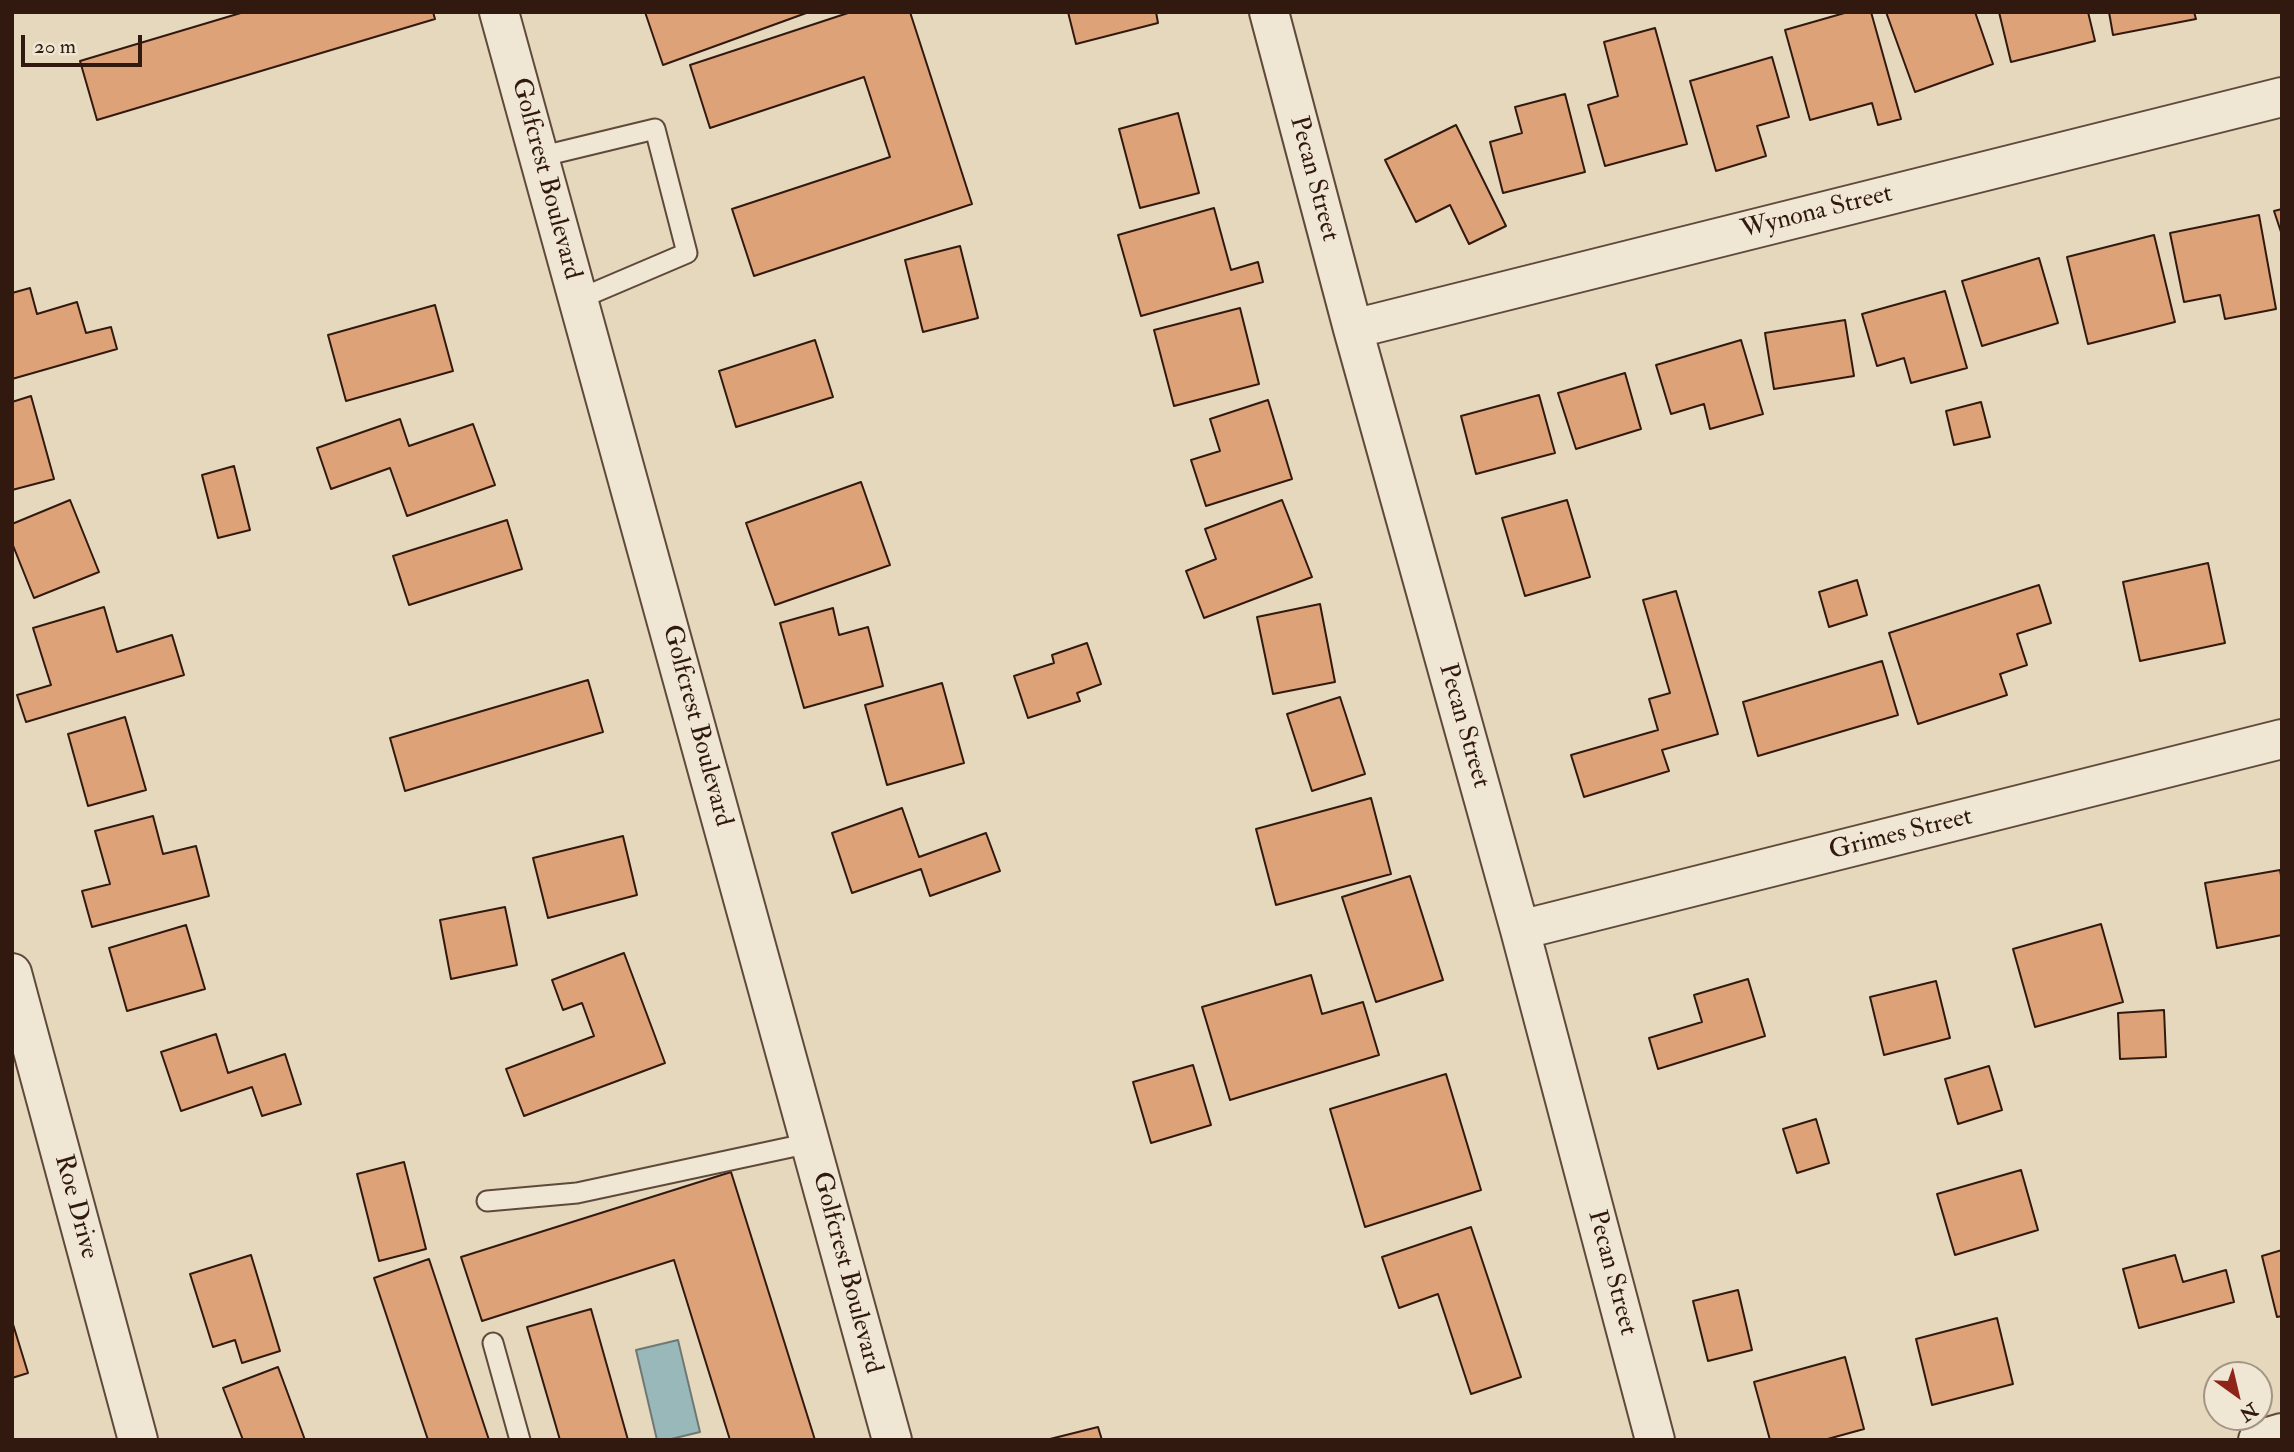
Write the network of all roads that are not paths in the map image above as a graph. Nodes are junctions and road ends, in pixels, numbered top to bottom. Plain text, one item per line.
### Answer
1 (499, 12) edge
2 (1269, 12) edge
3 (2282, 97) edge
4 (539, 157) junction
5 (579, 299) junction
6 (1353, 329) junction
7 (2282, 739) edge
8 (1520, 930) junction
9 (12, 974) edge
10 (810, 1143) junction
11 (487, 1201) dead end
12 (493, 1343) dead end
13 (2282, 1433) edge
14 (138, 1440) edge
15 (520, 1440) edge
16 (892, 1440) edge
17 (1655, 1440) edge
18 (2258, 1440) edge

1 - 4 street, Golfcrest Boulevard
2 - 6 street, Pecan Street
3 - 6 street, Wynona Street
4 - 5 street, Golfcrest Boulevard
4 - 5 lane
5 - 10 street, Golfcrest Boulevard
6 - 8 street, Pecan Street
7 - 8 street, Grimes Street
8 - 17 street, Pecan Street
9 - 14 street, Roe Drive
10 - 11 lane
10 - 16 street, Golfcrest Boulevard
12 - 15 lane
13 - 18 street

